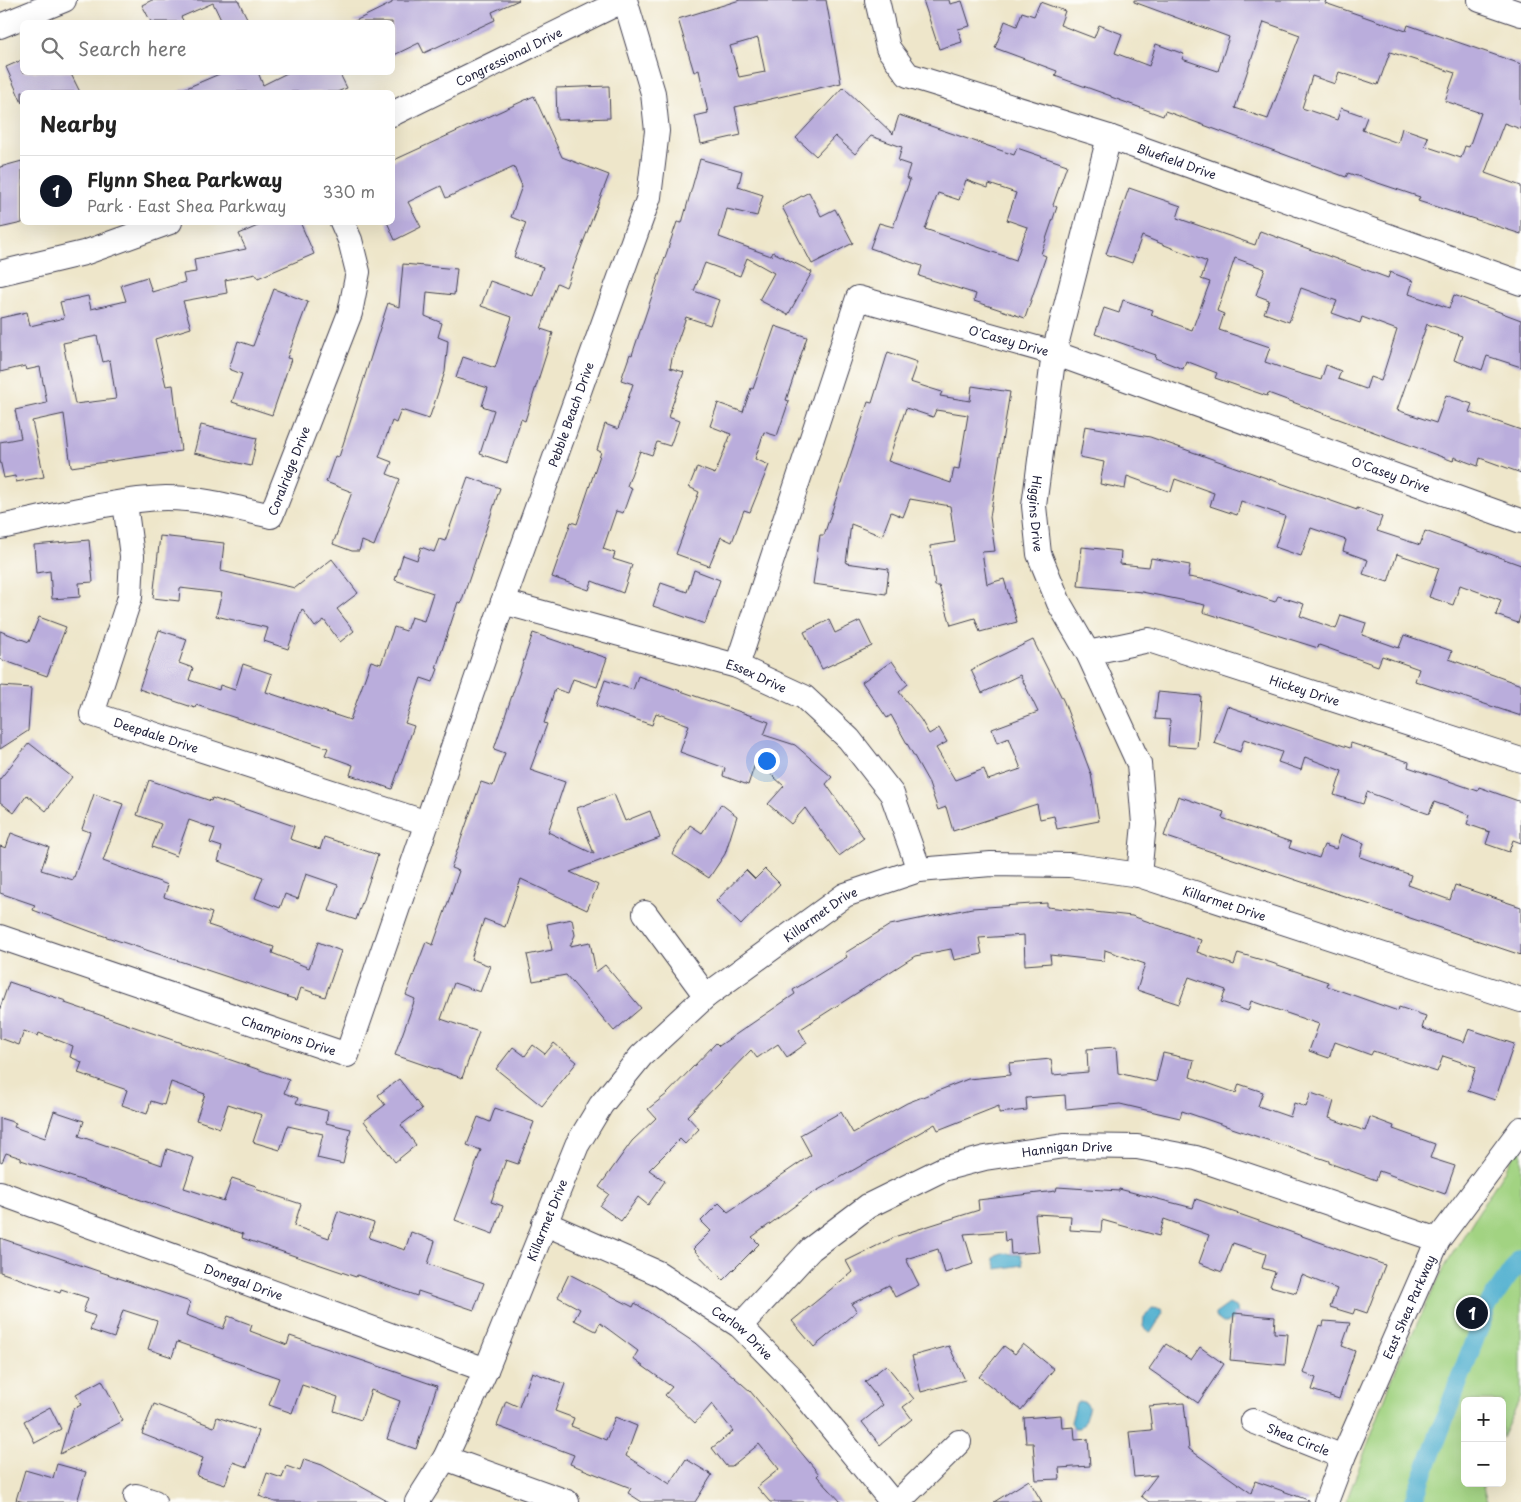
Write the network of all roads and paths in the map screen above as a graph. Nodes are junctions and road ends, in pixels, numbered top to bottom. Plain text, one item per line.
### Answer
1 (64, 0) edge
2 (625, 0) edge
3 (877, 0) edge
4 (1480, 0) edge
5 (1521, 14) edge
6 (0, 26) edge
7 (395, 113) edge
8 (1109, 137) junction
9 (162, 225) edge
10 (343, 225) edge
11 (0, 273) edge
12 (1521, 283) edge
13 (1054, 353) junction
14 (125, 503) junction
15 (1521, 521) edge
16 (0, 528) edge
17 (503, 602) junction
18 (1088, 653) junction
19 (737, 666) junction
20 (1521, 760) edge
21 (427, 823) junction
22 (919, 870) junction
23 (1139, 875) junction
24 (645, 913) dead end
25 (0, 937) edge
26 (706, 996) junction
27 (1521, 1000) edge
28 (1521, 1129) edge
29 (0, 1193) edge
30 (544, 1223) junction
31 (1438, 1240) junction
32 (740, 1326) junction
33 (486, 1370) junction
34 (1253, 1421) dead end
35 (959, 1442) dead end
36 (1343, 1457) junction
37 (445, 1458) junction
38 (417, 1502) edge
39 (568, 1502) edge
40 (892, 1502) edge
41 (898, 1502) edge
42 (1326, 1502) edge

1 - 6 street
2 - 7 street, Congressional Drive
2 - 17 street, Pebble Beach Drive
3 - 8 street, Bluefield Drive
4 - 5 street
8 - 12 street, Bluefield Drive
8 - 13 street, Higgins Drive
9 - 11 street
10 - 14 street, Coralridge Drive
13 - 15 street, O'Casey Drive
13 - 18 street, Higgins Drive
13 - 19 street, O'Casey Drive
14 - 16 street, Coralridge Drive
14 - 21 street, Deepdale Drive
17 - 19 street, Essex Drive
17 - 21 street, Pebble Beach Drive
18 - 20 street, Hickey Drive
18 - 23 street, Higgins Drive
19 - 22 street, Essex Drive
21 - 25 street, Champions Drive
22 - 23 street, Killarmet Drive
22 - 26 street, Killarmet Drive
23 - 27 street, Killarmet Drive
24 - 26 street
26 - 30 street, Killarmet Drive
28 - 31 street, East Shea Parkway
29 - 33 street, Donegal Drive
30 - 32 street, Carlow Drive
30 - 33 street, Killarmet Drive
31 - 32 street, Hannigan Drive
31 - 36 street, East Shea Parkway
32 - 40 street, Carlow Drive
33 - 37 street, Killarmet Drive
34 - 36 street, Shea Circle
35 - 41 street
36 - 42 street, East Shea Parkway
37 - 38 street, Killarmet Drive
37 - 39 street

